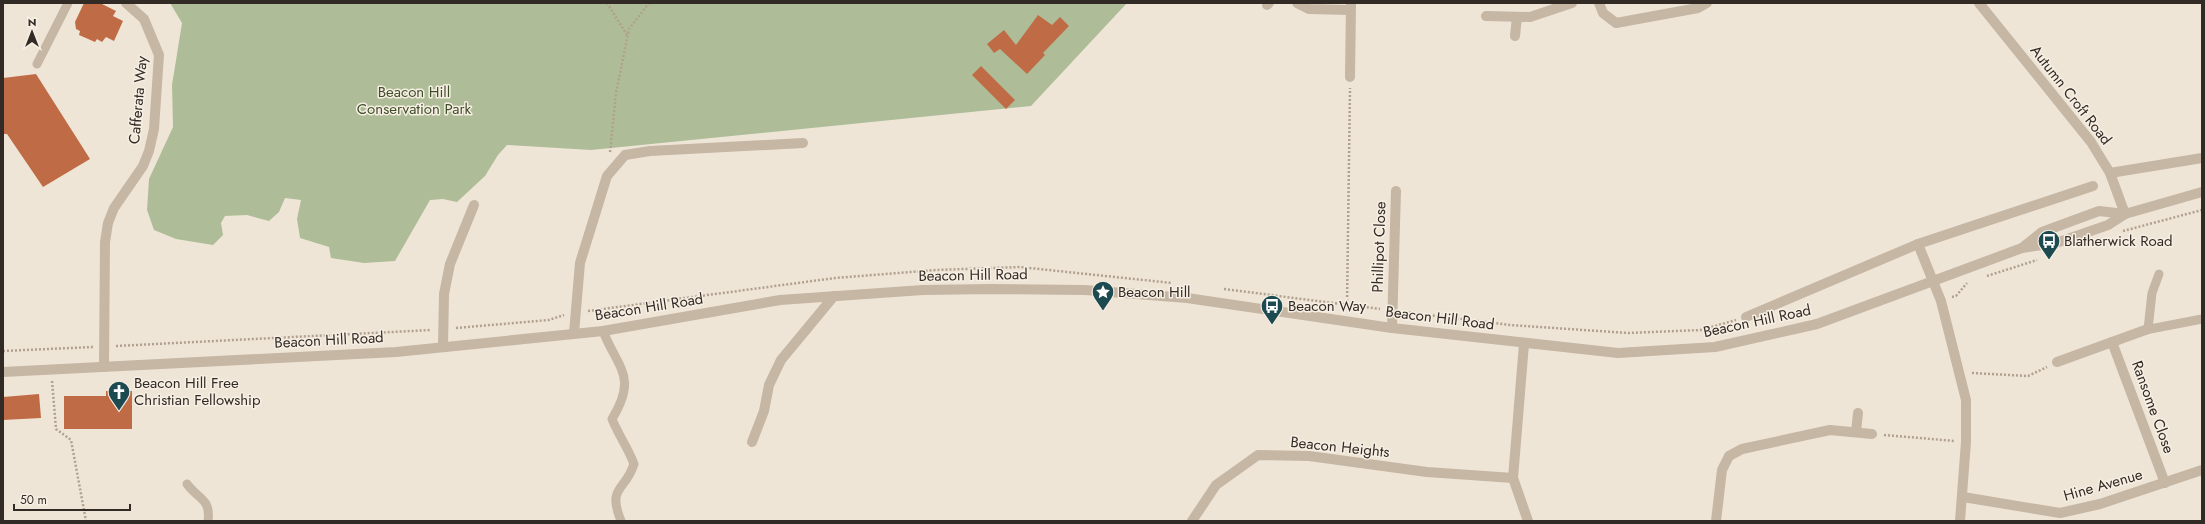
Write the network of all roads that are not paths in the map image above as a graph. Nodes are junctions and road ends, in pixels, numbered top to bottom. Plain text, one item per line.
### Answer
1 (68, 3) edge
2 (126, 3) edge
3 (1297, 3) edge
4 (1572, 3) edge
5 (1599, 3) edge
6 (1707, 3) edge
7 (1979, 3) edge
8 (1350, 6) edge
9 (1486, 16) dead end
10 (1516, 17) junction
11 (1516, 36) dead end
12 (37, 64) dead end
13 (1350, 77) road end
14 (803, 143) dead end
15 (2202, 158) edge
16 (2110, 173) junction
17 (2093, 186) dead end
18 (1396, 191) dead end
19 (2202, 192) edge
20 (474, 205) dead end
21 (2125, 214) junction
22 (1918, 244) junction
23 (2022, 248) junction
24 (2159, 274) dead end
25 (1934, 281) junction
26 (834, 296) junction
27 (1746, 317) road end
28 (2202, 319) edge
29 (1392, 328) junction
30 (2146, 330) junction
31 (603, 331) junction
32 (574, 333) junction
33 (2112, 342) junction
34 (1524, 344) junction
35 (443, 347) junction
36 (2057, 362) road end
37 (104, 367) junction
38 (3, 372) edge
39 (1858, 412) dead end
40 (1856, 432) junction
41 (1872, 434) road end
42 (752, 442) dead end
43 (2202, 470) edge
44 (1513, 478) junction
45 (2165, 483) junction
46 (187, 484) dead end
47 (1963, 497) junction
48 (208, 521) edge
49 (621, 521) edge
50 (1192, 521) edge
51 (1528, 521) edge
52 (1716, 521) edge
53 (1960, 521) edge

1 - 12 lane
2 - 37 street, Cafferata Way
3 - 8 street
4 - 10 street
5 - 6 street
7 - 16 street, Autumn Croft Road
8 - 13 street
9 - 10 street
10 - 11 street
14 - 32 street
15 - 16 street
16 - 21 street, Autumn Croft Road
17 - 22 street, Beacon Hill Road
18 - 29 street, Phillipot Close
19 - 21 street, Beacon Hill Road
20 - 35 street
21 - 23 street, Beacon Hill Road
21 - 23 street, Beacon Hill Road
22 - 25 street
22 - 27 street, Beacon Hill Road
23 - 25 street, Beacon Hill Road
24 - 30 lane
25 - 34 street, Beacon Hill Road
25 - 47 street
26 - 29 street, Beacon Hill Road
26 - 31 street, Beacon Hill Road
26 - 42 street
28 - 30 lane
29 - 34 street, Beacon Hill Road
30 - 33 street
31 - 32 street, Beacon Hill Road
31 - 49 lane
32 - 35 street, Beacon Hill Road
33 - 36 street
33 - 45 street, Ransome Close
34 - 44 street
35 - 37 street, Beacon Hill Road
37 - 38 street, Beacon Hill Road
39 - 40 street
40 - 41 street
40 - 52 street
43 - 45 street, Hine Avenue
44 - 50 street, Beacon Heights
44 - 51 street
45 - 47 street, Hine Avenue
46 - 48 lane
47 - 53 street

